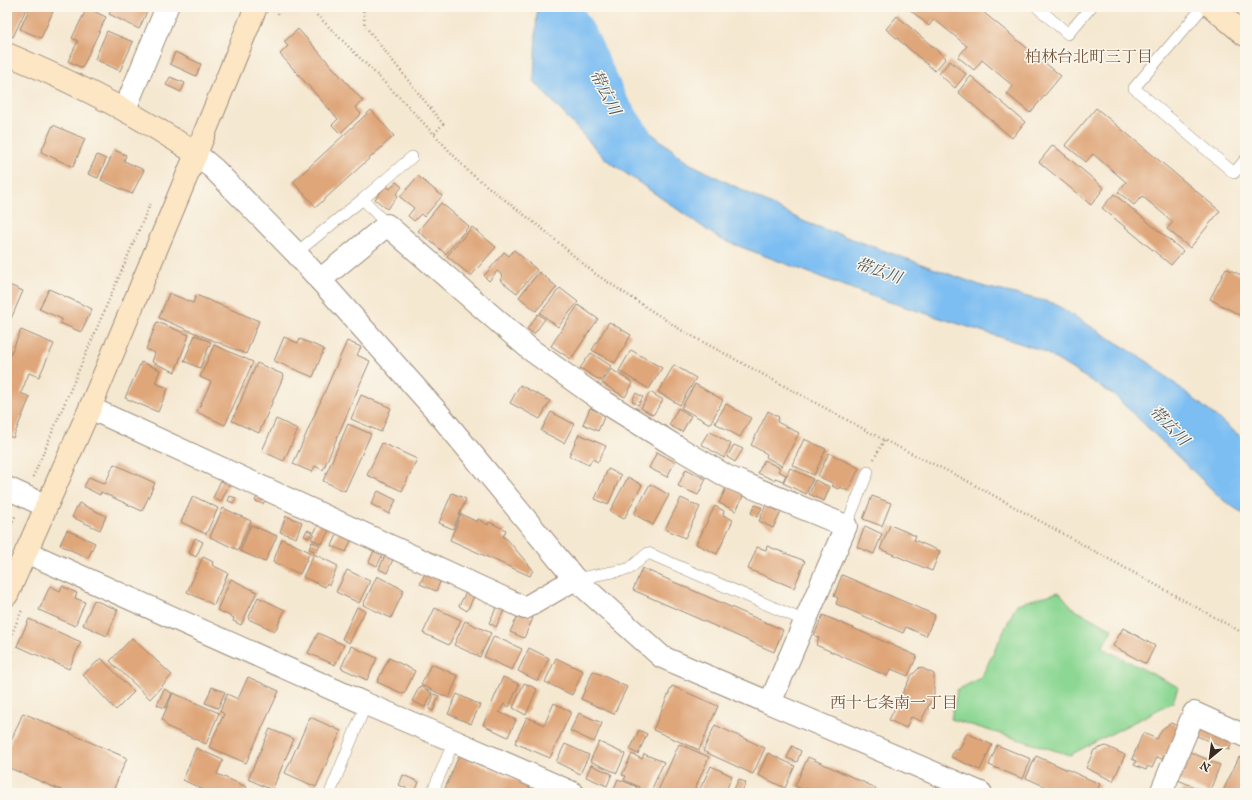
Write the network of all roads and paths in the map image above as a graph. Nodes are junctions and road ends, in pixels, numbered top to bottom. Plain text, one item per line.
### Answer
1 (168, 7) edge
2 (256, 7) edge
3 (308, 7) edge
4 (363, 7) edge
5 (1037, 7) edge
6 (1091, 7) edge
7 (1203, 7) edge
8 (1212, 7) edge
9 (1245, 34) edge
10 (7, 54) edge
11 (125, 109) junction
12 (434, 134) junction
13 (196, 154) junction
14 (412, 157) dead end
15 (1245, 160) edge
16 (152, 198) dead end
17 (363, 199) junction
18 (387, 225) junction
19 (296, 253) junction
20 (320, 280) junction
21 (90, 408) junction
22 (884, 440) junction
23 (868, 472) joint
24 (16, 492) edge
25 (46, 506) junction
26 (846, 526) junction
27 (7, 536) edge
28 (26, 552) junction
29 (575, 579) junction
30 (7, 596) edge
31 (805, 621) junction
32 (1245, 634) edge
33 (770, 703) junction
34 (366, 704) junction
35 (1245, 736) edge
36 (454, 741) junction
37 (562, 791) edge
38 (330, 793) edge
39 (432, 793) edge
40 (981, 793) edge
41 (1161, 793) edge

1 - 11 street
2 - 13 street
3 - 12 path
4 - 12 path
5 - 6 lane
7 - 15 lane
8 - 9 street
10 - 11 street
11 - 13 street
12 - 22 path
13 - 19 street
13 - 21 street
14 - 17 lane
16 - 24 path
17 - 18 lane
17 - 19 lane
18 - 20 street
18 - 26 street
19 - 20 street
20 - 29 street
21 - 25 street
21 - 29 street
22 - 23 path
22 - 32 path
23 - 26 lane
24 - 25 street
24 - 27 path
25 - 28 street
26 - 31 street
28 - 30 street
28 - 34 street
29 - 31 lane
29 - 33 street
31 - 33 street
33 - 40 street
34 - 36 street
34 - 38 lane
35 - 41 street
36 - 37 street
36 - 39 lane

